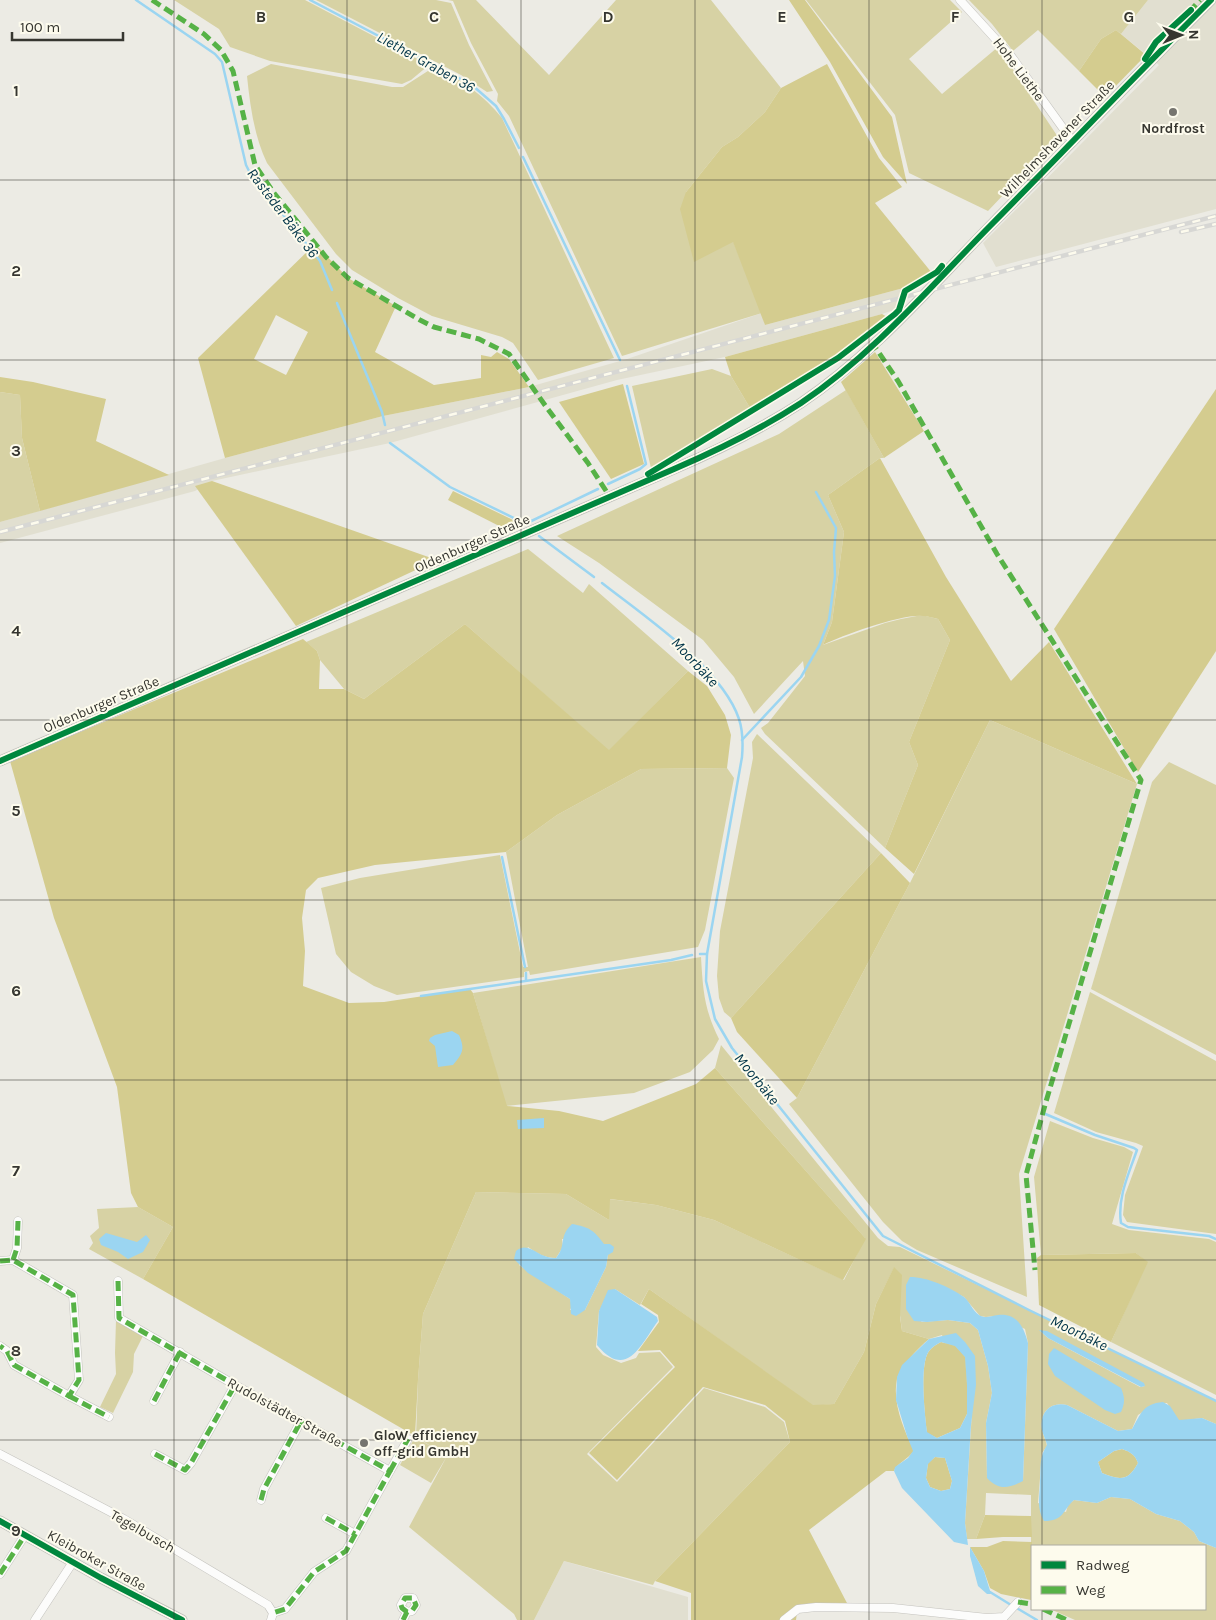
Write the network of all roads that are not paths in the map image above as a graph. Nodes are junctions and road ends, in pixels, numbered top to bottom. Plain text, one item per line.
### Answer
1 (960, 0) edge
2 (1211, 0) edge
3 (1073, 142) junction
4 (922, 297) joint
5 (0, 761) edge
6 (18, 1221) dead end
7 (13, 1260) junction
8 (0, 1261) edge
9 (118, 1281) dead end
10 (0, 1346) edge
11 (180, 1352) junction
12 (234, 1385) junction
13 (69, 1396) junction
14 (154, 1401) dead end
15 (109, 1417) dead end
16 (301, 1421) junction
17 (408, 1440) dead end
18 (0, 1454) edge
19 (155, 1454) dead end
20 (390, 1472) junction
21 (261, 1500) dead end
22 (326, 1518) dead end
23 (0, 1521) edge
24 (355, 1534) junction
25 (25, 1535) junction
26 (73, 1562) junction
27 (0, 1574) edge
28 (1018, 1602) dead end
29 (407, 1612) dead end
30 (272, 1616) edge
31 (35, 1620) edge
32 (182, 1620) edge
33 (403, 1620) edge
34 (784, 1620) edge

1 - 3 street, Hohe Liethe
2 - 3 street, Wilhelmshavener Straße
3 - 4 street, Wilhelmshavener Straße
4 - 5 street, Oldenburger Straße
6 - 7 street
7 - 8 street
7 - 13 street
9 - 11 street, Rudolstädter Straße
10 - 13 street
11 - 12 street, Rudolstädter Straße
11 - 14 street
12 - 16 street, Rudolstädter Straße
12 - 19 street
13 - 15 street
16 - 20 street, Rudolstädter Straße
16 - 21 street
17 - 20 street
18 - 30 street, Tegelbusch
20 - 24 street
22 - 24 street
23 - 25 street, Kleibroker Straße
24 - 30 street
25 - 26 street, Kleibroker Straße
25 - 27 street
26 - 31 street
26 - 32 street, Kleibroker Straße
28 - 34 street
29 - 33 street

